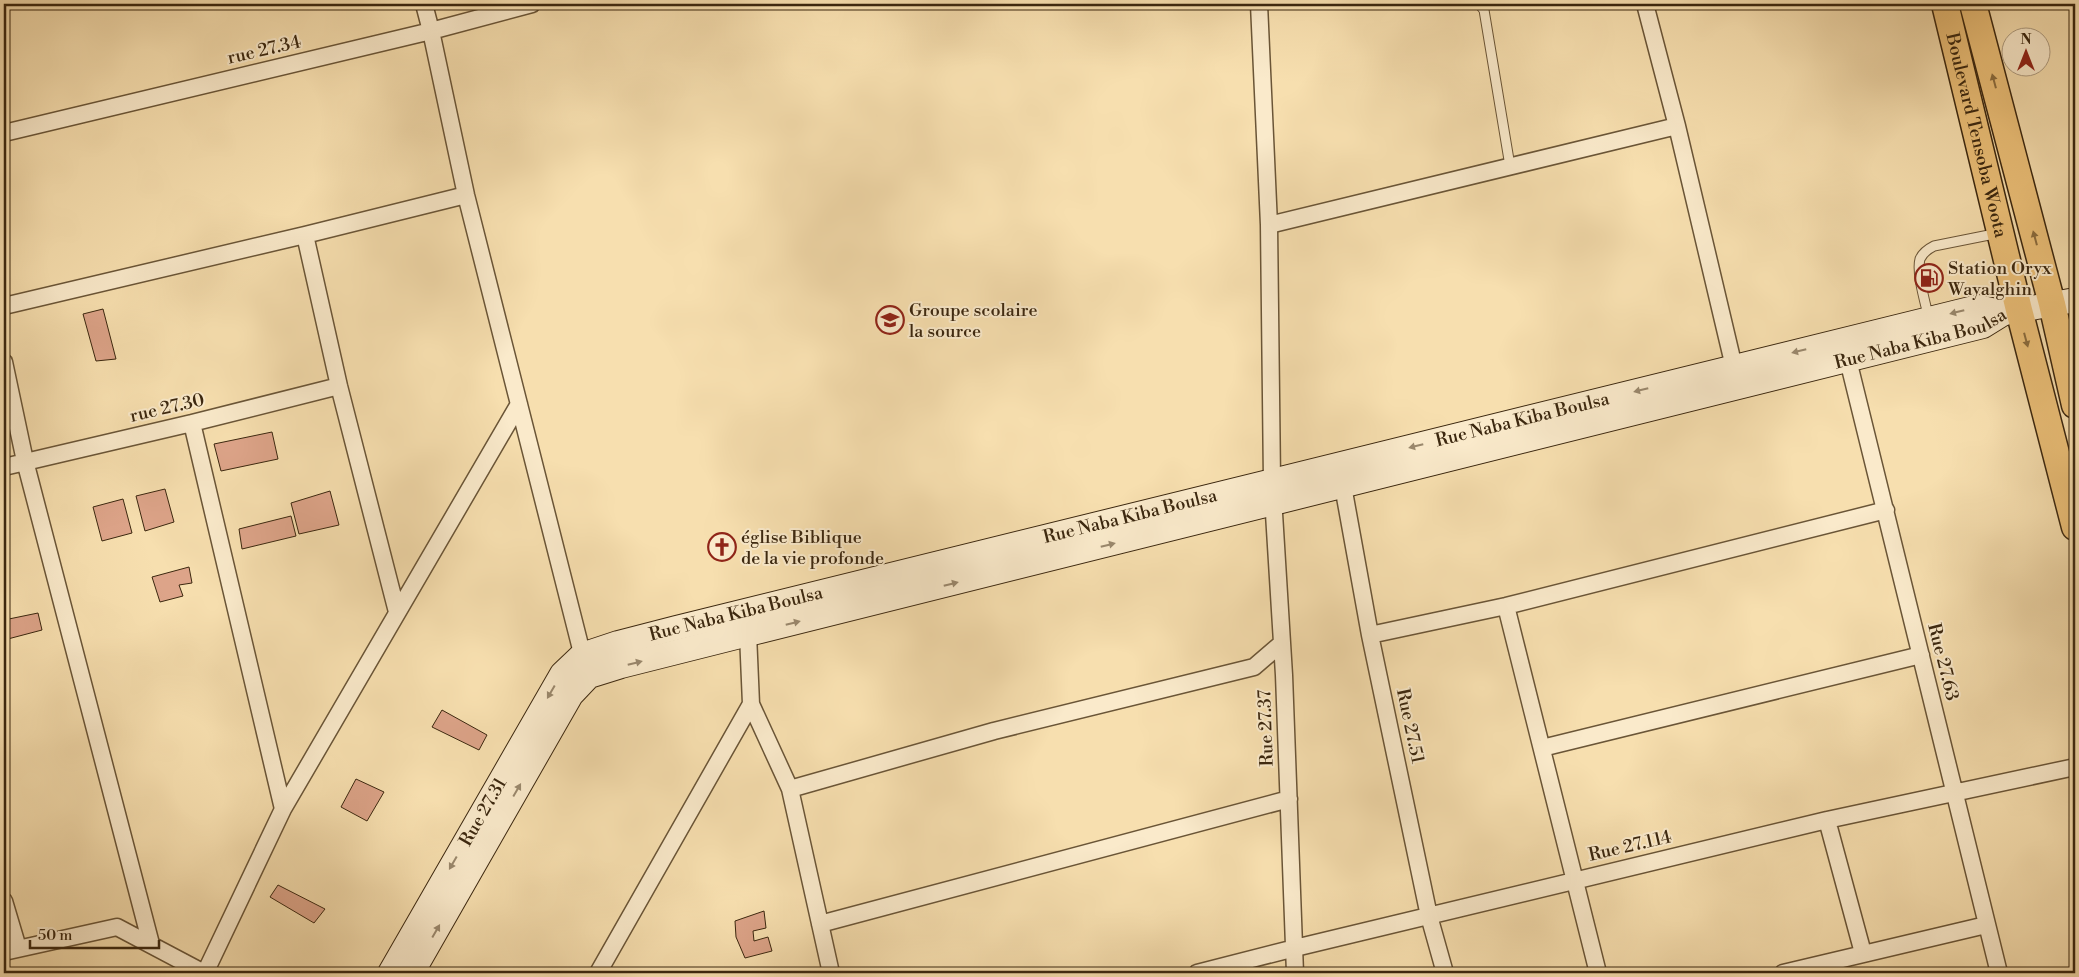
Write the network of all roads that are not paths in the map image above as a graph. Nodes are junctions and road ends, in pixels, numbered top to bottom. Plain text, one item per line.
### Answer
1 (424, 4) edge
2 (532, 4) edge
3 (1259, 4) edge
4 (1479, 4) edge
5 (1645, 4) edge
6 (1945, 4) edge
7 (1974, 4) edge
8 (431, 31) junction
9 (1677, 126) junction
10 (4, 133) edge
11 (1510, 166) junction
12 (466, 195) junction
13 (1269, 225) junction
14 (2000, 233) junction
15 (305, 235) junction
16 (2064, 302) edge
17 (4, 306) edge
18 (2011, 311) junction
19 (1929, 319) junction
20 (1848, 360) junction
21 (4, 362) edge
22 (1734, 367) junction
23 (339, 386) junction
24 (519, 404) junction
25 (2075, 404) edge
26 (192, 423) junction
27 (26, 461) junction
28 (4, 467) edge
29 (1343, 486) junction
30 (1273, 492) junction
31 (1886, 510) junction
32 (2075, 527) edge
33 (1506, 606) junction
34 (397, 612) junction
35 (748, 634) junction
36 (1370, 635) junction
37 (1282, 643) junction
38 (1921, 655) junction
39 (585, 666) junction
40 (1254, 667) junction
41 (1284, 675) junction
42 (751, 704) junction
43 (1542, 748) junction
44 (2075, 766) edge
45 (790, 789) junction
46 (1955, 793) junction
47 (1289, 799) junction
48 (283, 809) junction
49 (1827, 820) junction
50 (1574, 880) junction
51 (4, 901) edge
52 (1429, 916) junction
53 (820, 924) junction
54 (1986, 925) junction
55 (151, 944) junction
56 (1295, 948) junction
57 (11, 950) edge
58 (1863, 953) junction
59 (204, 973) edge
60 (390, 973) edge
61 (412, 973) edge
62 (598, 973) edge
63 (831, 973) edge
64 (1197, 973) edge
65 (1295, 973) edge
66 (1444, 973) edge
67 (1598, 973) edge
68 (1783, 973) edge
69 (1999, 973) edge

1 - 8 street
2 - 8 street, rue 27.34
3 - 13 street, Rue 27.37
4 - 11 lane
5 - 9 street
6 - 14 main road, Boulevard Tensoba Woota
16 -> 7 main road, Boulevard Tensoba Woota
8 - 10 street, rue 27.34
8 - 12 street
9 - 11 street
9 - 22 street
11 - 13 street
12 - 15 street
12 - 24 street
13 - 30 street, Rue 27.37
14 - 18 main road, Boulevard Tensoba Woota
14 - 19 lane
15 - 17 street
15 - 23 street
16 - 18 street
16 - 25 main road, Boulevard Tensoba Woota
18 -> 19 street, Rue Naba Kiba Boulsa
18 - 20 street, Rue Naba Kiba Boulsa
18 -> 32 main road, Boulevard Tensoba Woota
19 -> 22 street, Rue Naba Kiba Boulsa
20 - 29 street, Rue Naba Kiba Boulsa
20 - 31 street, Rue 27.63
21 - 27 street
22 -> 30 street, Rue Naba Kiba Boulsa
23 - 26 street, rue 27.30
23 - 34 street
24 - 34 street
24 - 39 street
26 - 27 street, rue 27.30
26 - 48 street
27 - 28 street, rue 27.30
27 - 55 street
29 - 30 street, Rue Naba Kiba Boulsa
29 - 36 street, Rue 27.51
35 -> 30 street, Rue Naba Kiba Boulsa
30 - 37 street, Rue 27.37
30 - 39 street, Rue Naba Kiba Boulsa
31 - 33 street
31 - 38 street, Rue 27.63
33 - 36 street
33 - 43 street
34 - 48 street
39 -> 35 street, Rue Naba Kiba Boulsa
35 - 42 street
36 - 52 street, Rue 27.51
37 - 40 street
37 - 41 street, Rue 27.37
38 - 43 street
38 - 46 street, Rue 27.63
39 -> 60 street, Rue 27.31
61 -> 39 street, Rue 27.31
40 - 41 street
40 - 45 street
41 - 47 street, Rue 27.37
42 - 45 street
42 - 62 street
43 - 50 street
44 - 46 street, Rue 27.114
45 - 53 street
46 - 49 street, Rue 27.114
46 - 54 street, Rue 27.63
47 - 53 street
47 - 56 street, Rue 27.37
48 - 59 street
49 - 50 street, Rue 27.114
49 - 58 street
50 - 52 street, Rue 27.114
50 - 67 street
51 - 57 street
52 - 56 street, Rue 27.114
52 - 66 street, Rue 27.51
53 - 63 street
54 - 58 street
54 - 69 street, Rue 27.63
55 - 57 street
55 - 59 street
56 - 64 street, Rue 27.114
56 - 65 street, Rue 27.37
58 - 68 street

